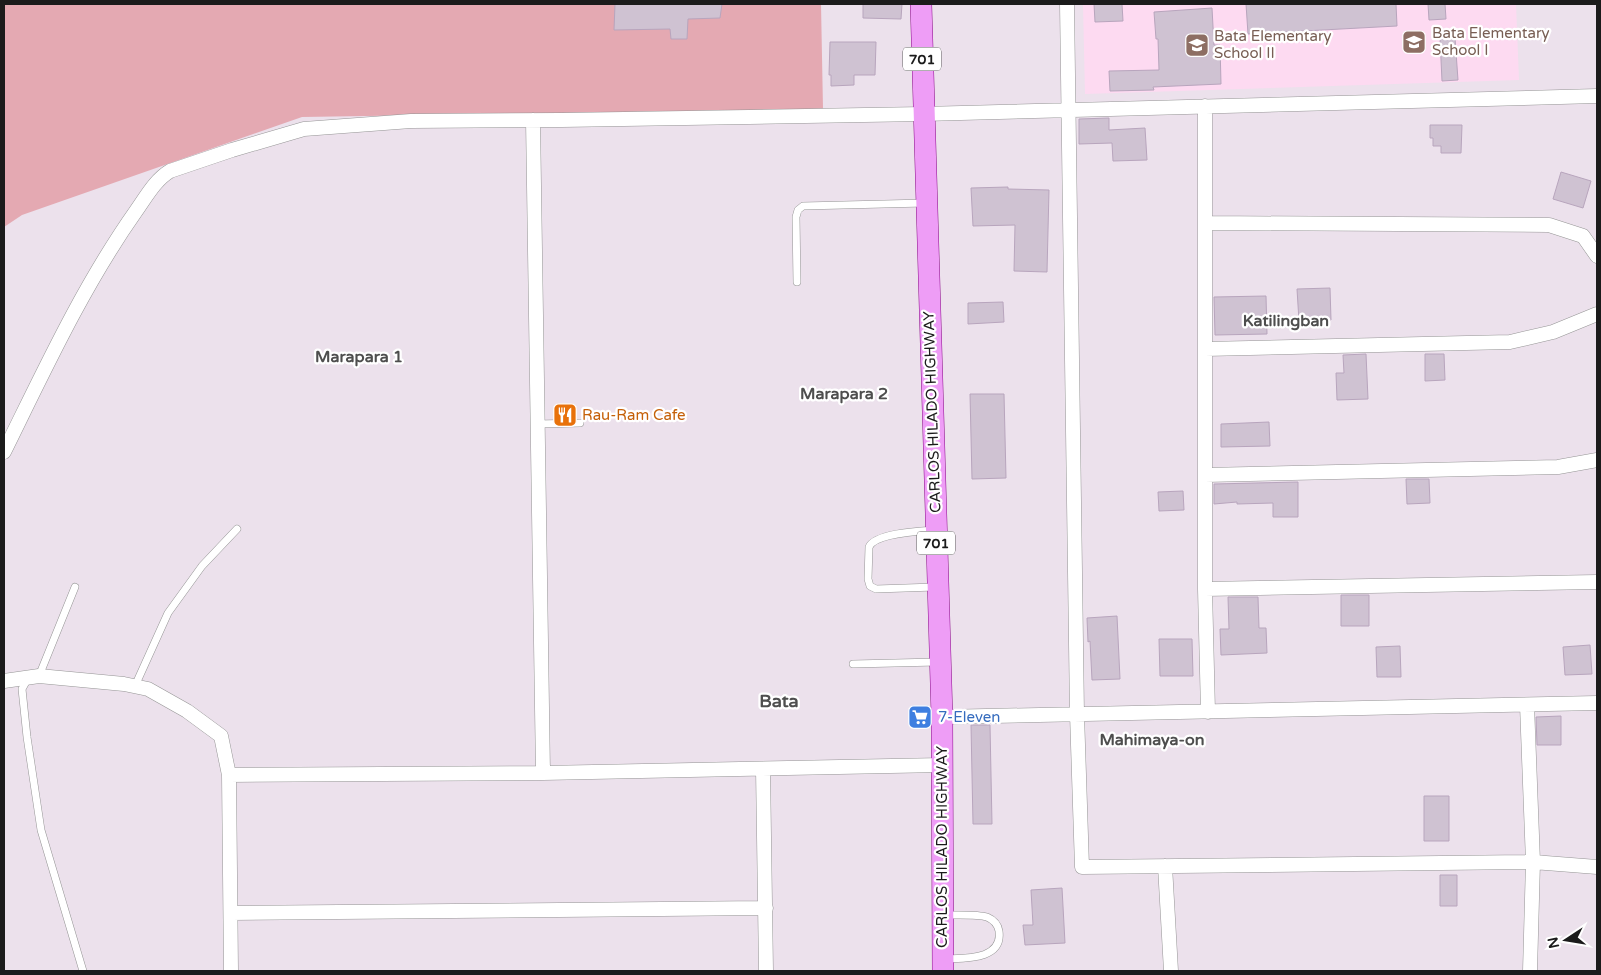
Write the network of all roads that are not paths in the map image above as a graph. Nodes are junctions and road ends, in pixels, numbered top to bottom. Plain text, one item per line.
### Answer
1 (921, 4) edge
2 (1067, 4) edge
3 (1597, 96) edge
4 (1205, 106) junction
5 (1068, 109) junction
6 (923, 114) junction
7 (533, 120) junction
8 (926, 203) junction
9 (1206, 223) junction
10 (1597, 256) edge
11 (797, 282) dead end
12 (1597, 314) edge
13 (1205, 350) junction
14 (580, 423) dead end
15 (538, 424) junction
16 (4, 452) edge
17 (1597, 460) edge
18 (1205, 474) junction
19 (237, 529) dead end
20 (936, 530) junction
21 (1597, 582) edge
22 (74, 587) dead end
23 (938, 587) junction
24 (1205, 589) junction
25 (940, 662) junction
26 (853, 664) dead end
27 (33, 677) junction
28 (4, 681) edge
29 (135, 686) junction
30 (1597, 703) edge
31 (1527, 705) junction
32 (1208, 712) junction
33 (1077, 714) junction
34 (942, 717) junction
35 (942, 765) junction
36 (763, 769) junction
37 (543, 773) junction
38 (230, 774) junction
39 (1533, 862) junction
40 (1166, 866) junction
41 (1597, 867) edge
42 (766, 908) junction
43 (231, 913) junction
44 (943, 915) junction
45 (943, 965) edge
46 (83, 971) edge
47 (231, 971) edge
48 (766, 971) edge
49 (1171, 971) edge
50 (1530, 971) edge

1 - 6 main road, CARLOS HILADO HIGHWAY / 701
2 - 5 street
3 - 4 street
4 - 5 street
4 - 9 street
5 - 6 street
5 - 33 street
6 - 7 street
6 - 8 main road, CARLOS HILADO HIGHWAY / 701
7 - 15 street
7 - 16 street
8 - 11 lane
8 - 20 main road, CARLOS HILADO HIGHWAY / 701
9 - 10 street
9 - 13 street
12 - 13 street
13 - 18 street
14 - 15 lane
15 - 37 street
17 - 18 street
18 - 24 street
19 - 29 lane
20 - 23 main road, CARLOS HILADO HIGHWAY / 701
20 - 23 lane
21 - 24 street
22 - 27 lane
23 - 25 main road, CARLOS HILADO HIGHWAY / 701
24 - 32 street
25 - 26 lane
25 - 34 main road, CARLOS HILADO HIGHWAY / 701
27 - 28 street
27 - 29 street
27 - 46 lane
29 - 38 street
30 - 31 street
31 - 32 street
31 - 39 street
32 - 33 street
33 - 34 street
33 - 40 street
34 - 35 main road, CARLOS HILADO HIGHWAY / 701
35 - 36 street
35 - 44 main road, CARLOS HILADO HIGHWAY / 701
36 - 37 street
36 - 42 street
37 - 38 street
38 - 43 street
39 - 40 street
39 - 41 street
39 - 50 street
40 - 49 street
42 - 43 street
42 - 48 street
43 - 47 street
44 - 45 main road, CARLOS HILADO HIGHWAY / 701
44 - 45 lane

